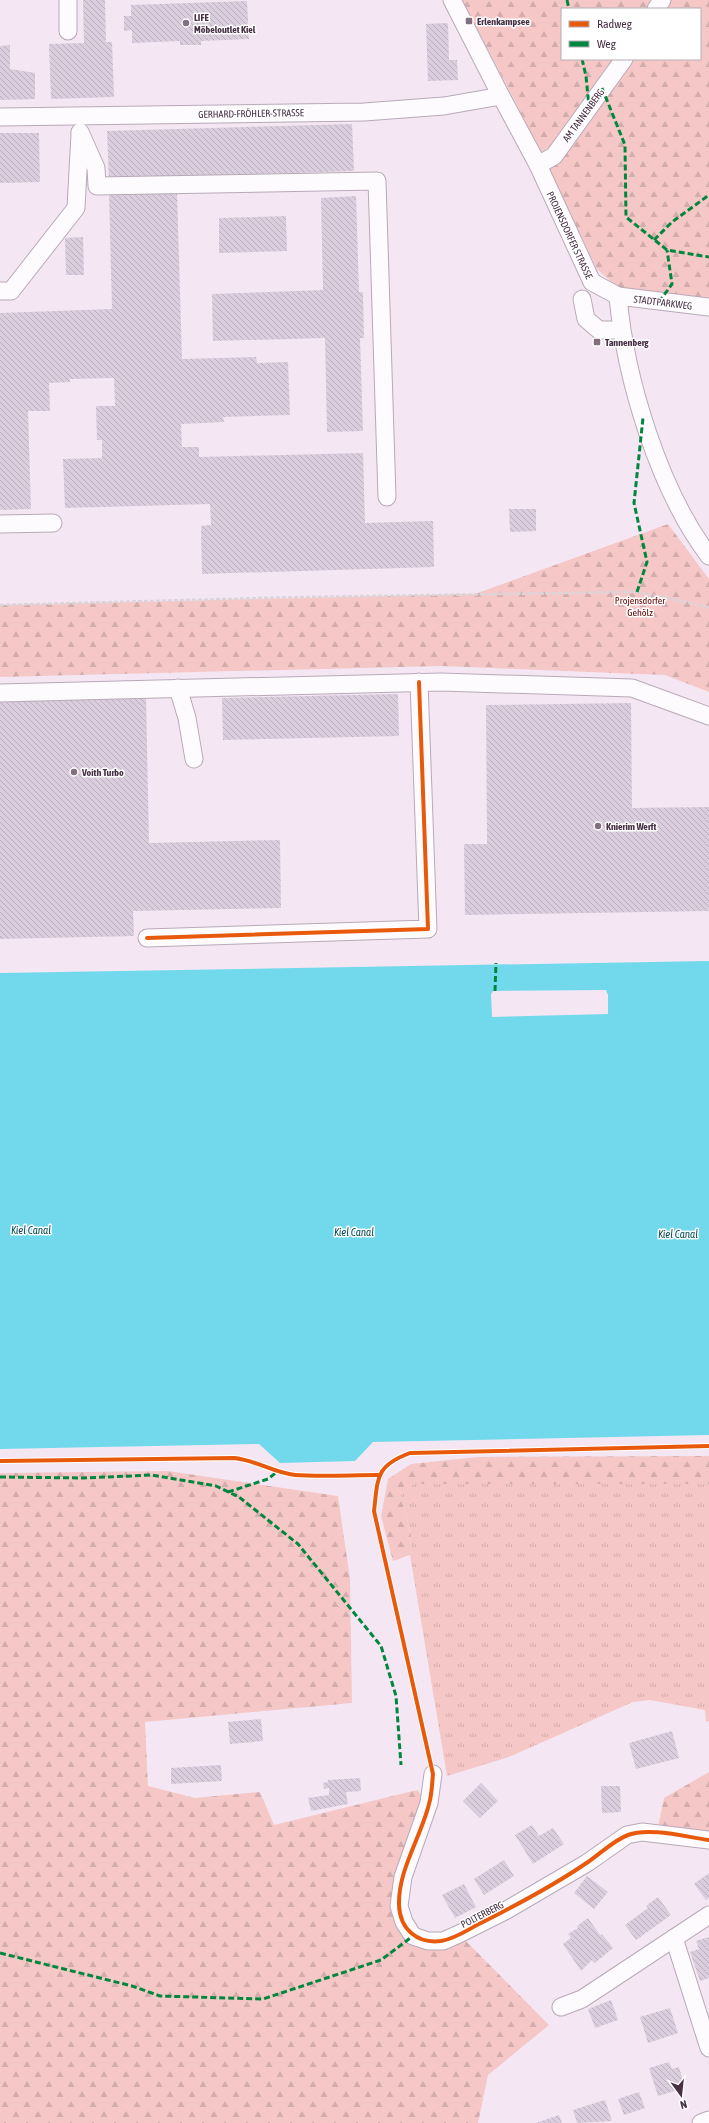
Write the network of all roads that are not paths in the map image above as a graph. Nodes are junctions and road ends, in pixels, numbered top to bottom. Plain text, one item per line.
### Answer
1 (68, 0) edge
2 (452, 0) edge
3 (68, 31) dead end
4 (623, 60) edge
5 (501, 96) junction
6 (0, 117) edge
7 (79, 124) junction
8 (538, 165) junction
9 (0, 291) edge
10 (618, 296) junction
11 (582, 299) dead end
12 (709, 307) edge
13 (621, 330) junction
14 (387, 497) dead end
15 (53, 523) dead end
16 (0, 524) edge
17 (709, 556) edge
18 (419, 682) junction
19 (178, 688) junction
20 (0, 693) edge
21 (709, 716) edge
22 (194, 759) dead end
23 (147, 938) dead end
24 (433, 1774) dead end
25 (709, 1840) edge
26 (709, 1915) edge
27 (674, 1938) junction
28 (561, 2007) dead end
29 (709, 2048) edge
30 (709, 2120) edge
31 (701, 2123) edge

1 - 3 street
2 - 5 street, PROJENSDORFER STRASSE
4 - 8 street, AM TANNENBERG
5 - 7 street, GERHARD-FRÖHLER-STRASSE
5 - 8 street, PROJENSDORFER STRASSE
6 - 7 street, GERHARD-FRÖHLER-STRASSE
7 - 9 street
7 - 14 street
8 - 10 street, PROJENSDORFER STRASSE
10 - 12 street, STADTPARKWEG
10 - 13 street
11 - 13 street
13 - 17 street
15 - 16 street
18 - 19 street
18 - 21 street
18 - 23 street
19 - 20 street
19 - 22 street
24 - 25 street, POLTERBERG
26 - 27 street
27 - 28 street
27 - 29 street
30 - 31 street

